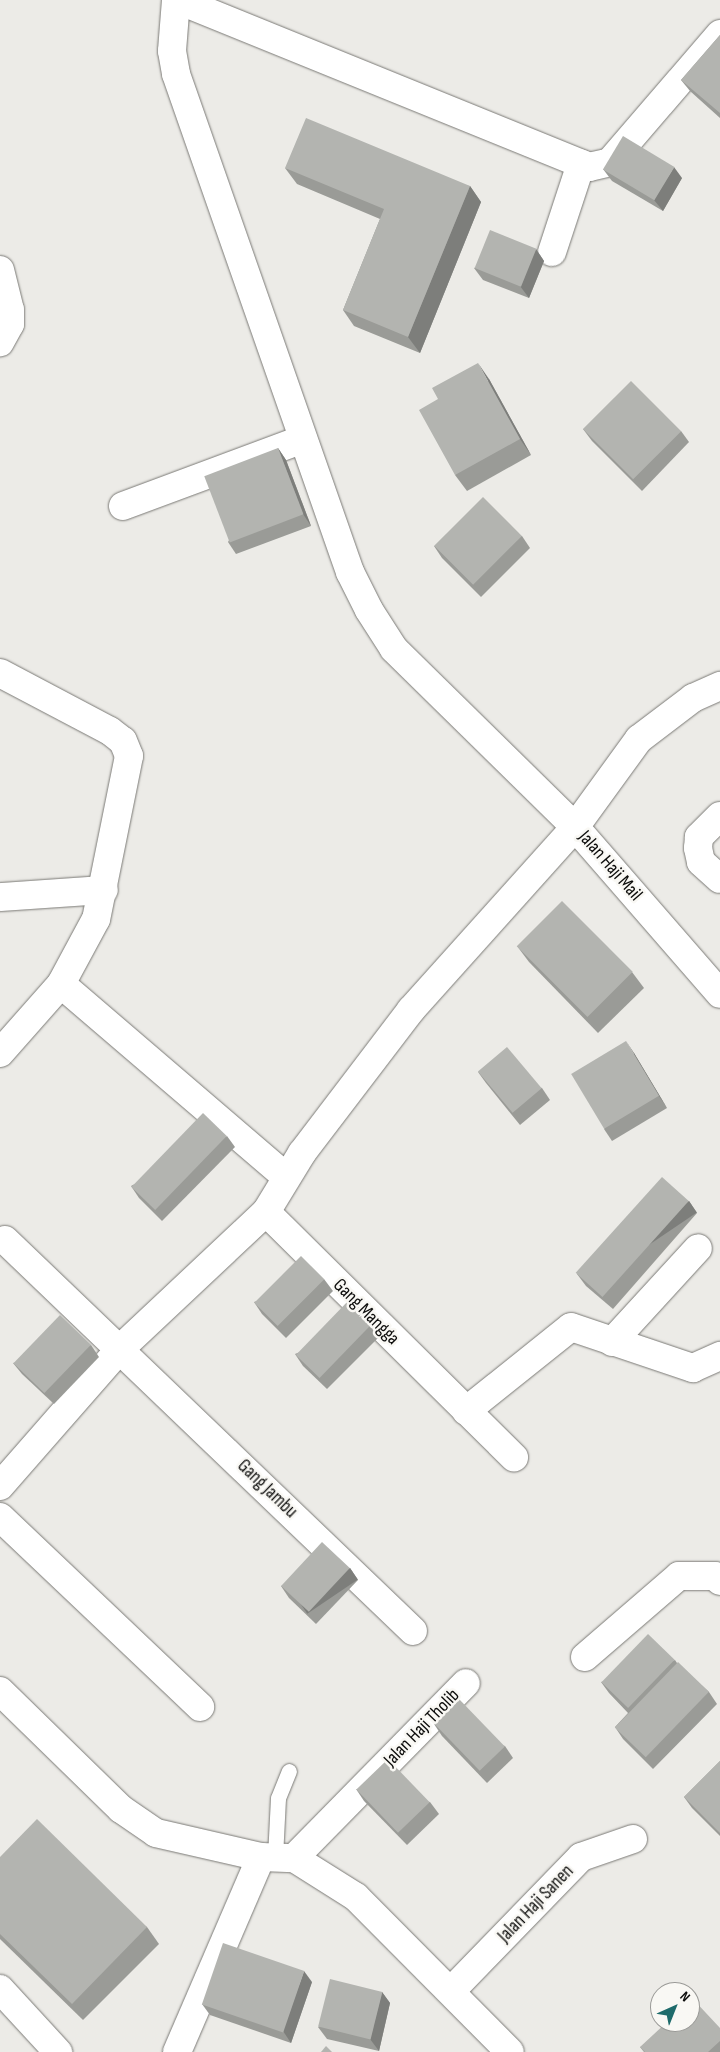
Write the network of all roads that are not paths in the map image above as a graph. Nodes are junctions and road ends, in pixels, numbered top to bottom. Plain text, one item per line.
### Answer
1 (177, 0) edge
2 (720, 34) edge
3 (581, 164) junction
4 (552, 252) dead end
5 (0, 270) edge
6 (0, 342) edge
7 (303, 439) junction
8 (123, 506) dead end
9 (0, 673) edge
10 (720, 686) edge
11 (720, 816) edge
12 (575, 826) junction
13 (720, 879) edge
14 (104, 890) junction
15 (0, 897) edge
16 (61, 984) junction
17 (720, 994) edge
18 (0, 1053) edge
19 (286, 1177) junction
20 (266, 1212) junction
21 (6, 1240) dead end
22 (698, 1248) dead end
23 (612, 1342) junction
24 (121, 1348) junction
25 (720, 1356) edge
26 (466, 1411) junction
27 (514, 1457) dead end
28 (0, 1486) edge
29 (0, 1517) edge
30 (720, 1581) edge
31 (413, 1631) dead end
32 (585, 1657) dead end
33 (466, 1683) dead end
34 (0, 1691) edge
35 (200, 1707) dead end
36 (288, 1771) dead end
37 (633, 1839) dead end
38 (277, 1857) junction
39 (0, 1989) edge
40 (452, 1990) junction
41 (58, 2052) edge
42 (178, 2052) edge
43 (510, 2052) edge

1 - 3 street
1 - 7 street
2 - 3 street
3 - 4 street
5 - 6 street
7 - 8 street
7 - 12 street
9 - 14 street
10 - 12 street, Jalan Haji Mail
11 - 13 street
12 - 17 street, Jalan Haji Mail
12 - 19 street
14 - 15 street
14 - 16 street
16 - 18 street
16 - 19 street
19 - 20 street
20 - 24 street
20 - 26 street, Gang Mangga
21 - 24 street, Gang Jambu
22 - 23 street
23 - 25 street
23 - 26 street
24 - 28 street
24 - 31 street, Gang Jambu
26 - 27 street, Gang Mangga
29 - 35 street
30 - 32 street
33 - 38 street, Jalan Haji Tholib
34 - 38 street
36 - 38 lane
37 - 40 street, Jalan Haji Sanen
38 - 40 street
38 - 42 street
39 - 41 street
40 - 43 street

